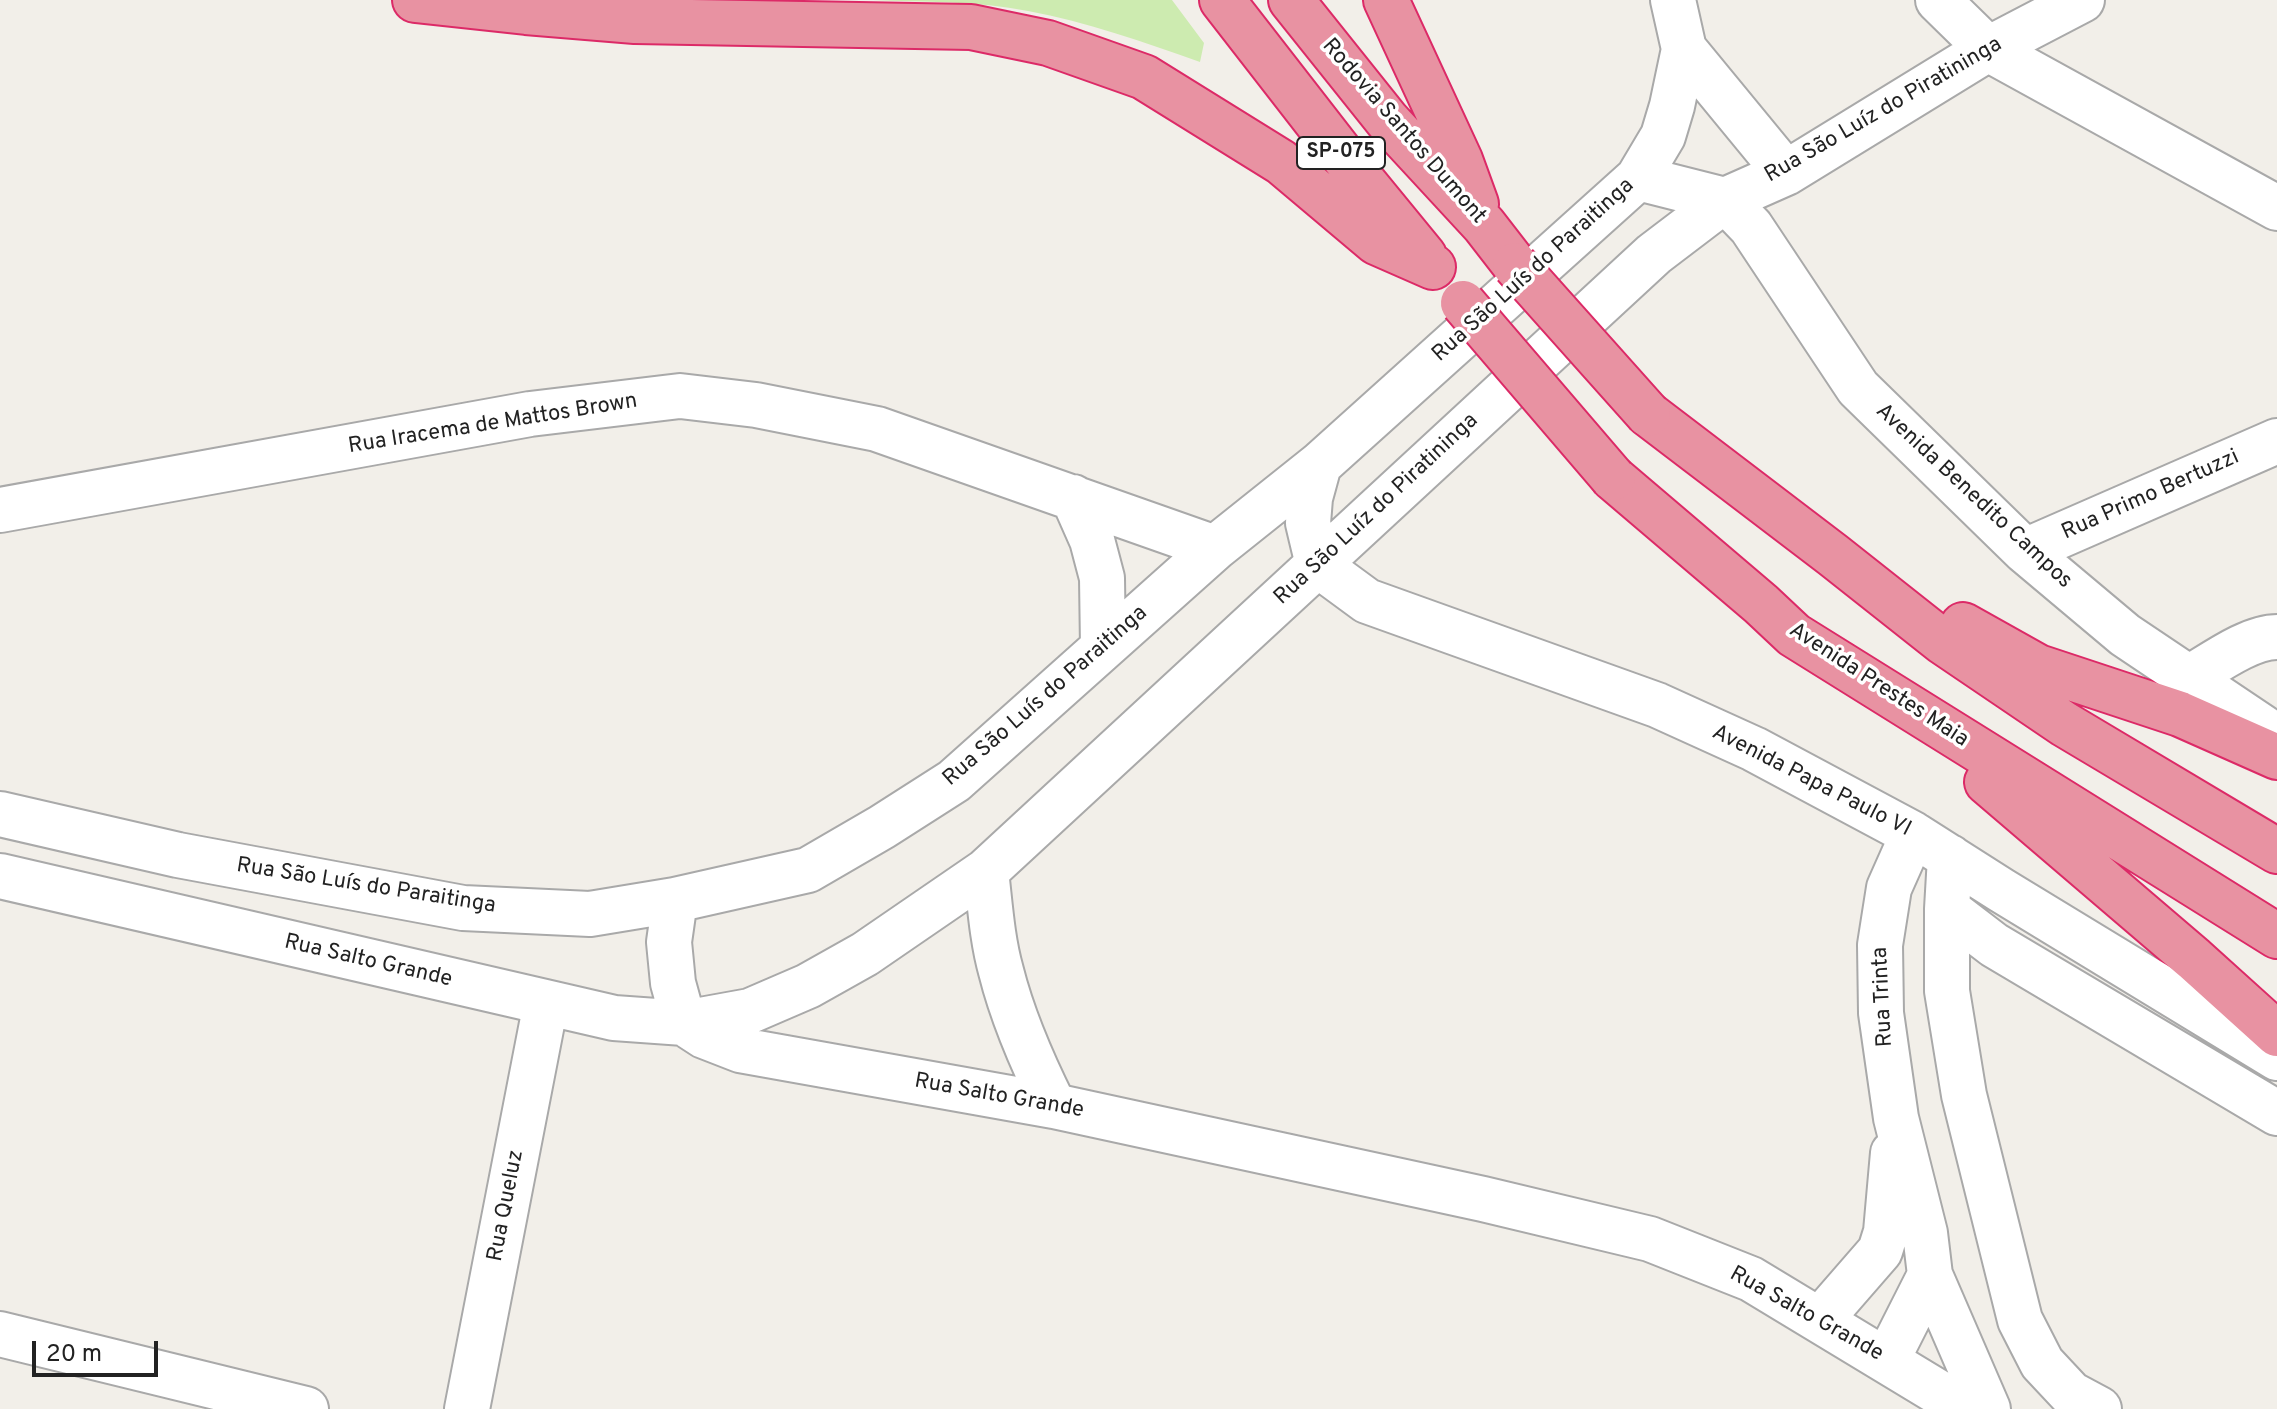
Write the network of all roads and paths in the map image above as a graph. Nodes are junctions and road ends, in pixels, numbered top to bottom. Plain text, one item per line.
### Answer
1 (415, 0) edge
2 (1222, 0) edge
3 (1291, 0) edge
4 (1386, 0) edge
5 (1673, 0) edge
6 (2082, 0) edge
7 (1939, 1) edge
8 (1684, 49) junction
9 (1988, 49) junction
10 (1931, 84) junction
11 (1786, 173) junction
12 (1638, 178) junction
13 (1725, 200) junction
14 (2277, 208) edge
15 (1484, 225) junction
16 (1433, 267) junction
17 (2277, 441) edge
18 (1319, 465) junction
19 (1073, 497) junction
20 (0, 510) edge
21 (1215, 548) junction
22 (2025, 551) junction
23 (1833, 555) junction
24 (1318, 565) junction
25 (1794, 635) junction
26 (2277, 637) edge
27 (1103, 648) junction
28 (2189, 678) junction
29 (2277, 737) edge
30 (2277, 757) edge
31 (0, 814) edge
32 (1913, 834) junction
33 (2277, 851) edge
34 (1950, 857) junction
35 (986, 871) junction
36 (0, 876) edge
37 (675, 900) junction
38 (1947, 909) junction
39 (2277, 936) edge
40 (546, 1003) junction
41 (684, 1023) junction
42 (2277, 1034) edge
43 (2277, 1058) edge
44 (1054, 1106) junction
45 (2277, 1113) edge
46 (1896, 1118) junction
47 (1930, 1275) junction
48 (1820, 1320) junction
49 (0, 1334) edge
50 (1887, 1360) junction
51 (306, 1409) edge
52 (467, 1409) edge
53 (1966, 1409) edge
54 (1988, 1409) edge
55 (2099, 1409) edge

1 - 16 highway
2 - 16 highway, SP-075
3 - 15 highway, Rodovia Santos Dumont / SP-075
4 - 15 highway
5 - 8 street
6 - 9 street, Rua São Luíz do Piratininga
7 - 9 street
7 - 10 street
8 - 11 street
8 - 12 street, Rua São Luís do Paraitinga
9 - 10 street, Rua São Luíz do Piratininga
9 - 14 street
10 - 11 street, Rua São Luíz do Piratininga
11 - 13 street, Rua São Luíz do Piratininga
12 - 13 street
12 - 18 street, Rua São Luís do Paraitinga
13 - 22 street, Avenida Benedito Campos
13 - 24 street, Rua São Luíz do Piratininga
15 - 23 highway, Rodovia Santos Dumont / SP-075, bridge
16 - 25 highway, Avenida Prestes Maia / SP-075, bridge
17 - 22 street, Rua Primo Bertuzzi
18 - 21 street, Rua São Luís do Paraitinga
18 - 24 street
19 - 20 street, Rua Iracema de Mattos Brown
19 - 21 street, Rua Iracema de Mattos Brown
19 - 27 street
21 - 27 street, Rua São Luís do Paraitinga
22 - 28 street, Avenida Benedito Campos
23 - 30 highway
23 - 33 highway
24 - 32 street, Avenida Papa Paulo VI
24 - 35 street, Rua São Luíz do Piratininga
25 - 39 highway, Avenida Prestes Maia
25 - 42 highway
26 - 28 street
27 - 37 street, Rua São Luís do Paraitinga
28 - 29 street, Avenida Benedito Campos
31 - 37 street, Rua São Luís do Paraitinga
32 - 34 street, Avenida Papa Paulo VI
32 - 46 street, Rua Trinta
34 - 38 street
34 - 43 street, Avenida Papa Paulo VI
35 - 41 street, Rua São Luíz do Piratininga
35 - 44 street
36 - 40 street, Rua Salto Grande
37 - 41 street
38 - 45 street
38 - 55 street
40 - 41 street, Rua Salto Grande
40 - 52 street, Rua Queluz
41 - 44 street, Rua Salto Grande
44 - 48 street, Rua Salto Grande
46 - 47 street, Rua Trinta
46 - 48 street, Rua Trinta
47 - 50 street
47 - 54 street, Rua Trinta
48 - 50 street, Rua Salto Grande
49 - 51 street
50 - 53 street, Rua Salto Grande

